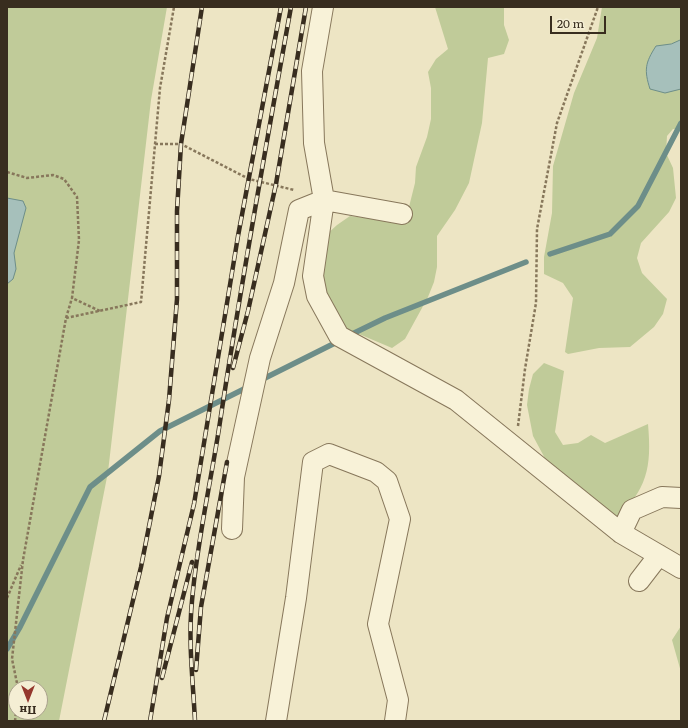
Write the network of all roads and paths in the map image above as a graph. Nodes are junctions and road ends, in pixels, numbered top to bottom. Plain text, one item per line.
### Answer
1 (174, 7) edge
2 (322, 7) edge
3 (598, 7) edge
4 (155, 144) junction
5 (7, 172) edge
6 (296, 191) dead end
7 (324, 200) junction
8 (402, 214) dead end
9 (72, 298) junction
10 (100, 311) junction
11 (66, 318) junction
12 (516, 448) junction
13 (681, 498) edge
14 (232, 529) dead end
15 (621, 533) junction
16 (660, 555) junction
17 (23, 560) junction
18 (681, 568) edge
19 (639, 581) dead end
20 (7, 598) edge
21 (16, 680) edge
22 (276, 721) edge
23 (395, 721) edge

1 - 4 path
2 - 7 lane
3 - 12 path
4 - 6 path
4 - 10 path
5 - 9 path
7 - 8 lane
7 - 12 lane
7 - 14 lane
9 - 10 path
9 - 11 path
10 - 11 path
11 - 17 path
12 - 15 lane
13 - 15 lane
15 - 16 lane
16 - 18 lane
16 - 19 lane
17 - 20 path
17 - 21 path
22 - 23 lane

